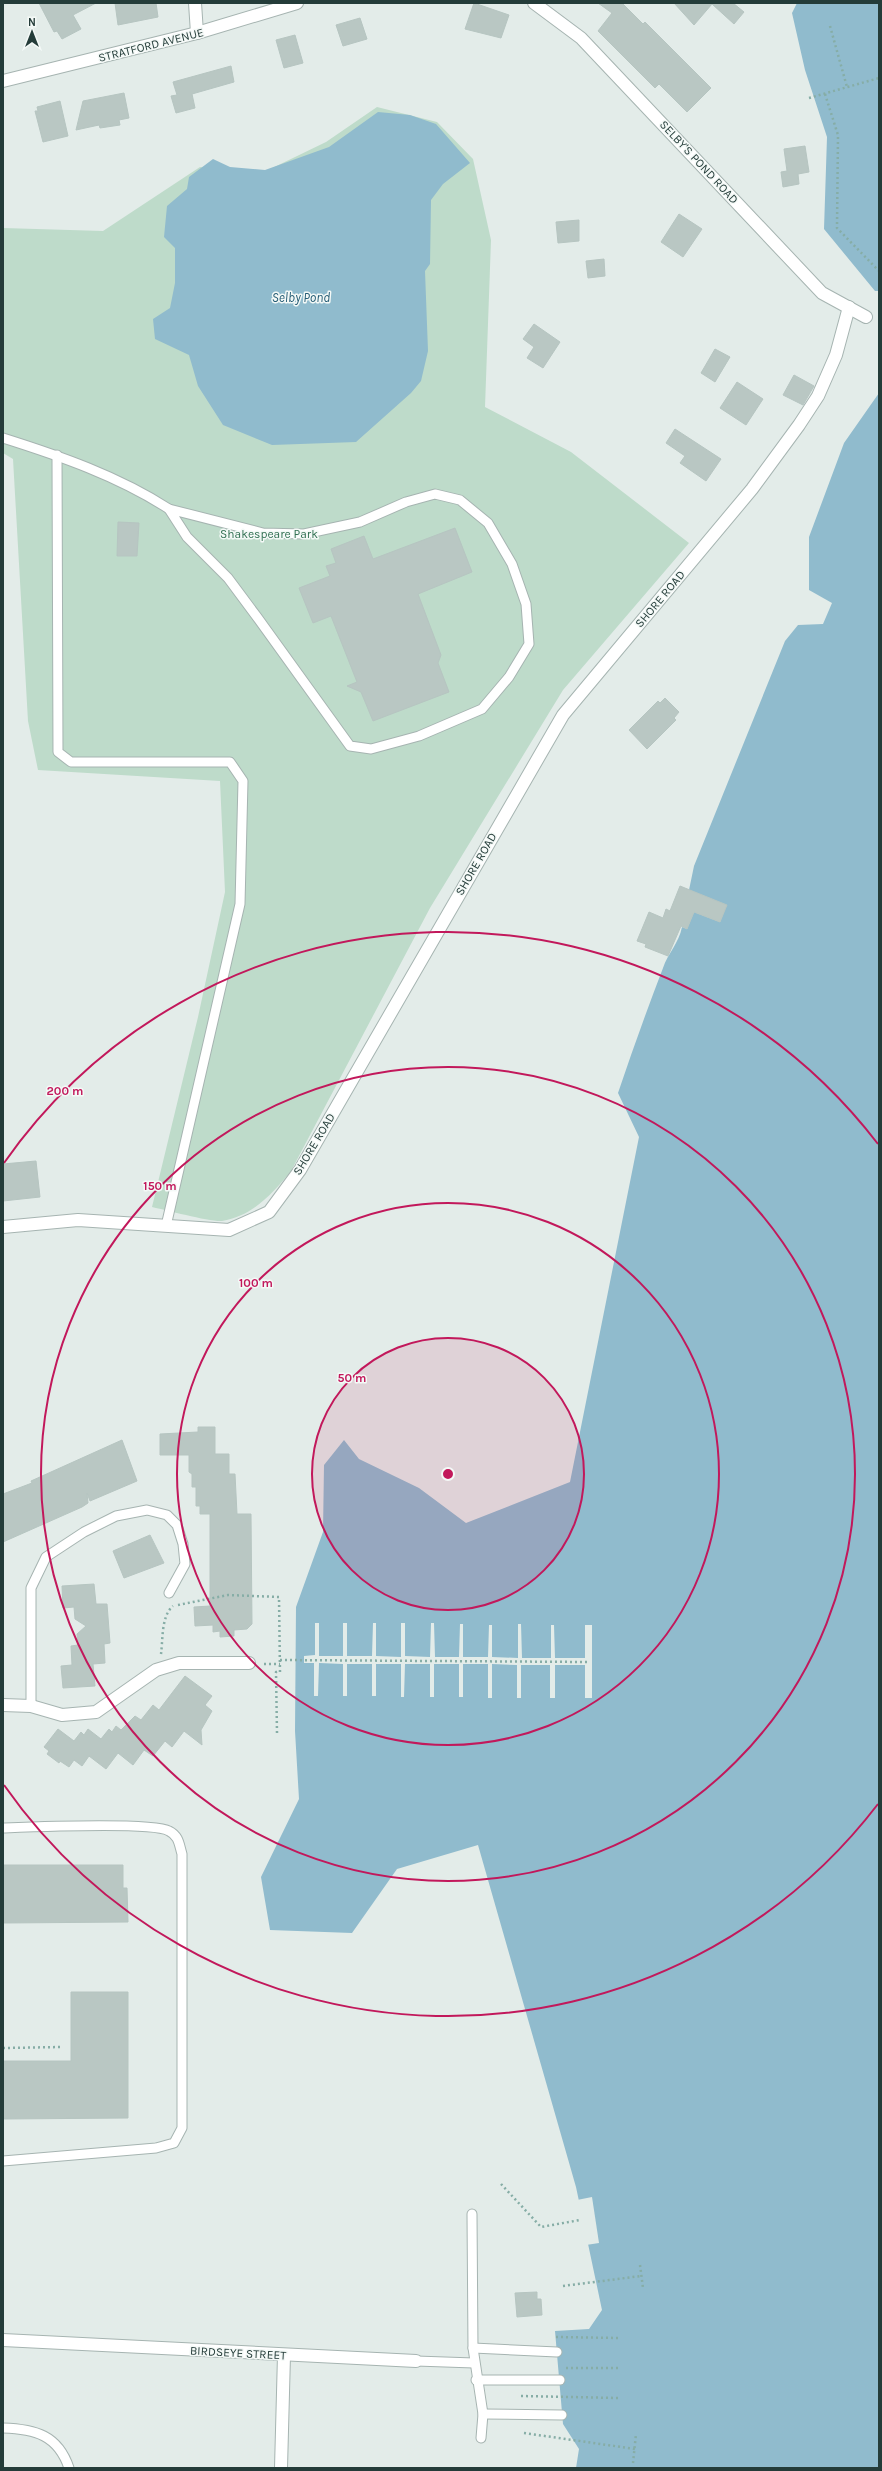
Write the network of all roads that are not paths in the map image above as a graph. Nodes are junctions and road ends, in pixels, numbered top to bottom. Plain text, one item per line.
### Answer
1 (195, 3) edge
2 (297, 3) edge
3 (534, 3) edge
4 (198, 33) junction
5 (3, 81) edge
6 (849, 307) junction
7 (866, 317) dead end
8 (3, 438) edge
9 (57, 455) junction
10 (169, 509) junction
11 (166, 1226) junction
12 (3, 1227) edge
13 (169, 1593) dead end
14 (249, 1664) dead end
15 (3, 1705) edge
16 (32, 1706) junction
17 (3, 1828) edge
18 (3, 2160) edge
19 (472, 2214) dead end
20 (3, 2340) edge
21 (473, 2348) junction
22 (557, 2352) dead end
23 (284, 2355) junction
24 (416, 2362) joint
25 (474, 2363) junction
26 (476, 2380) junction
27 (560, 2380) dead end
28 (483, 2414) junction
29 (562, 2415) dead end
30 (3, 2428) edge
31 (481, 2438) dead end
32 (69, 2468) edge
33 (281, 2468) edge

1 - 4 street
2 - 4 street, STRATFORD AVENUE
3 - 6 street, SELBY'S POND ROAD
4 - 5 street, STRATFORD AVENUE
6 - 7 street, SELBY'S POND ROAD
6 - 11 street, SHORE ROAD
8 - 9 lane
9 - 10 lane
9 - 11 lane
10 - 10 lane
11 - 12 street, SHORE ROAD
13 - 16 lane
14 - 16 street
15 - 16 street
17 - 18 lane
19 - 21 lane
20 - 23 street, BIRDSEYE STREET
21 - 22 lane
21 - 25 lane
23 - 24 street, BIRDSEYE STREET
23 - 33 street
24 - 25 lane, BIRDSEYE STREET
25 - 26 lane
26 - 27 lane
26 - 28 lane
28 - 29 lane
28 - 31 lane
30 - 32 lane

